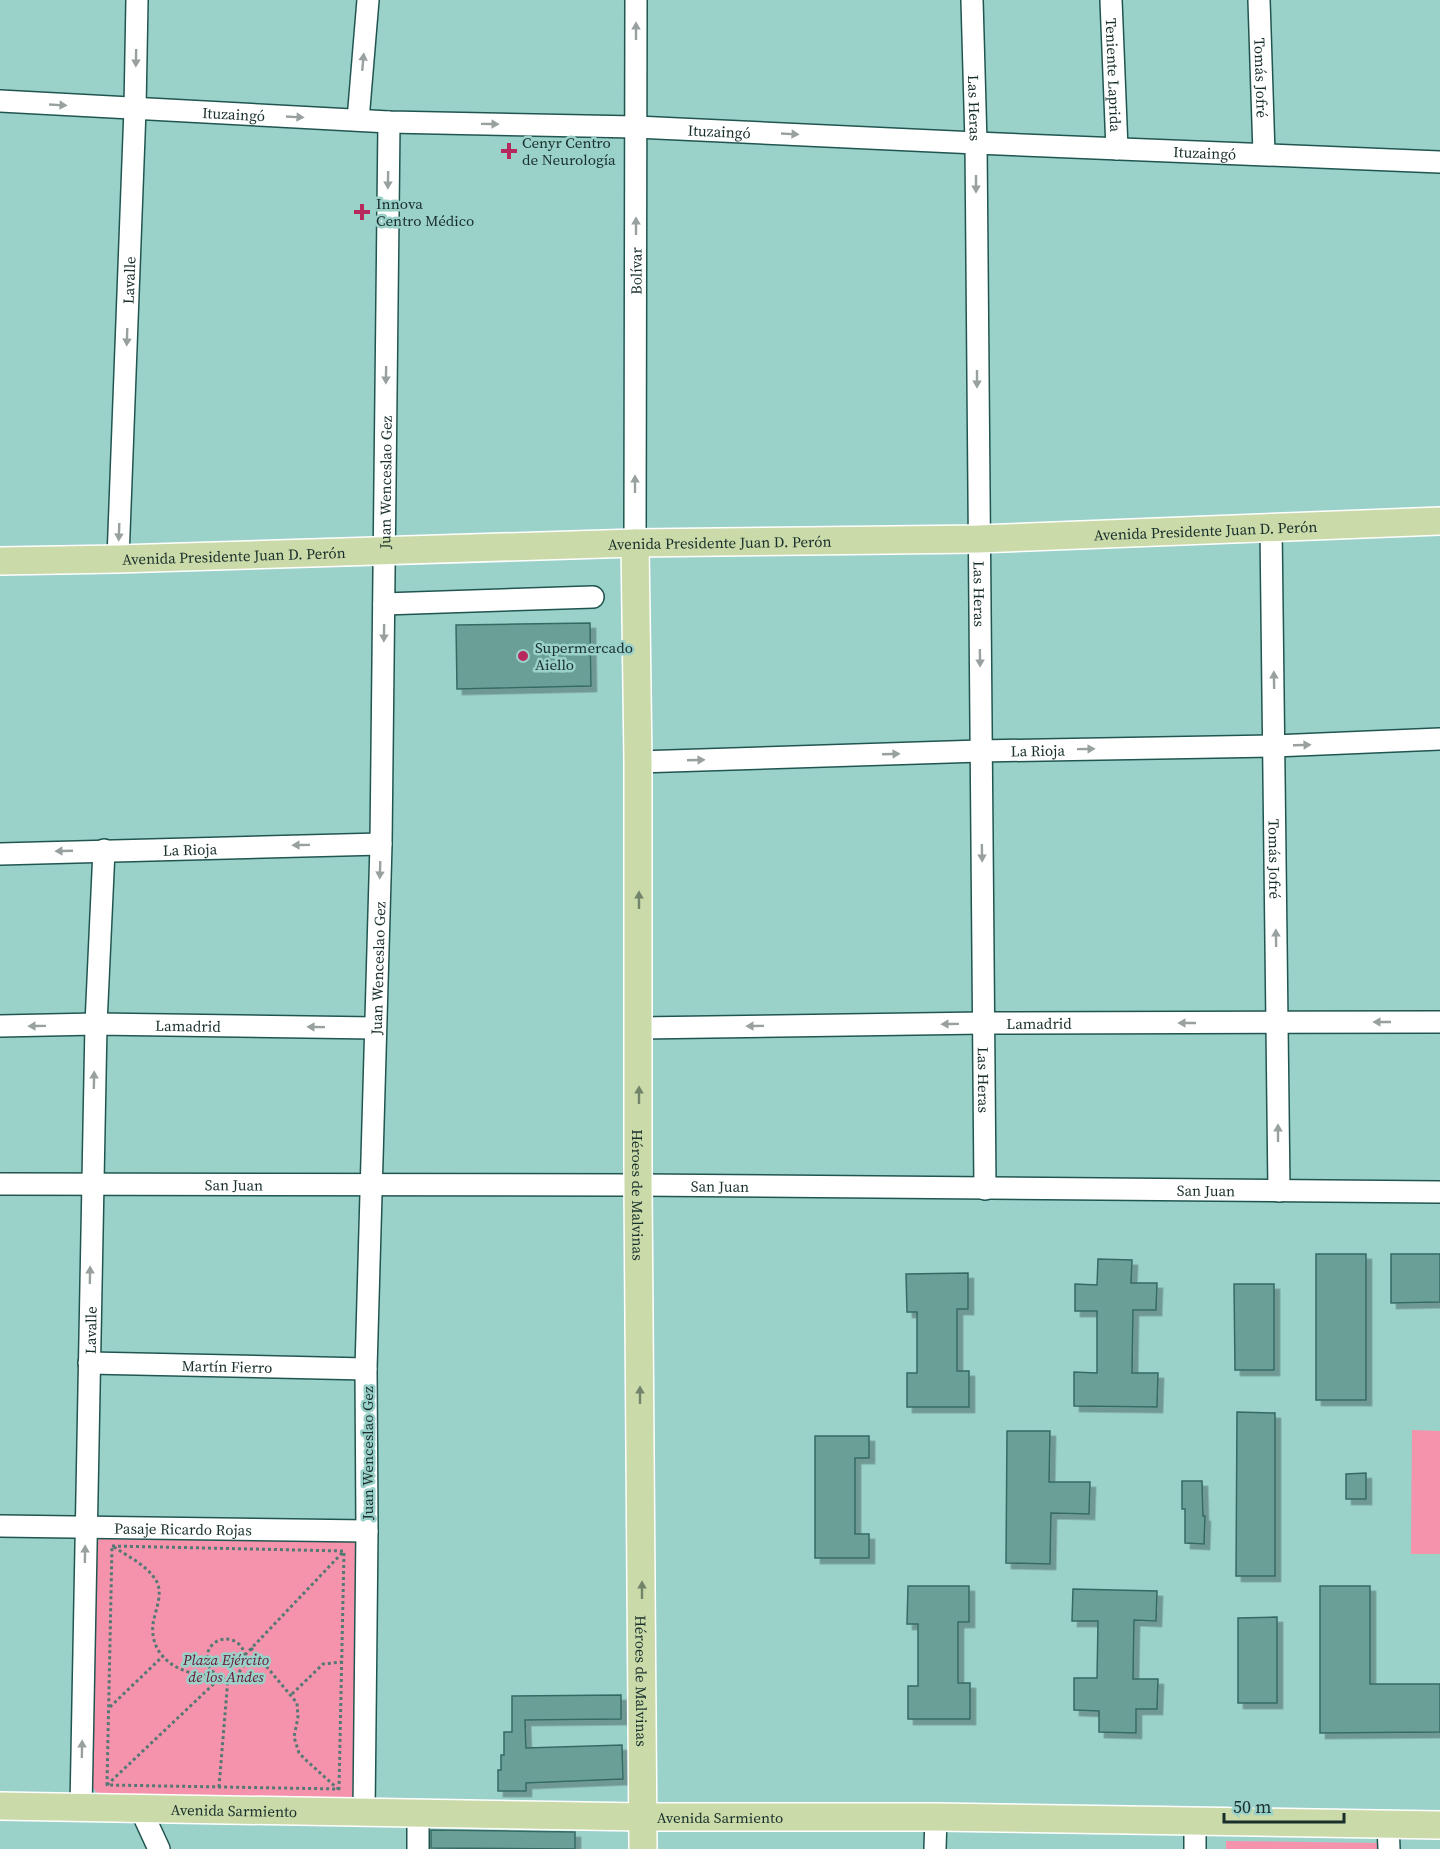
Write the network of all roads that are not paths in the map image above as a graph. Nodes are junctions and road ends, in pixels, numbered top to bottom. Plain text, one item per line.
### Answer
1 (137, 0) edge
2 (368, 0) edge
3 (636, 0) edge
4 (972, 0) edge
5 (1111, 0) edge
6 (1259, 0) edge
7 (0, 101) edge
8 (135, 109) junction
9 (358, 120) junction
10 (388, 122) junction
11 (636, 127) junction
12 (976, 144) junction
13 (1117, 149) junction
14 (1264, 154) junction
15 (1440, 162) edge
16 (1440, 521) edge
17 (1271, 526) junction
18 (978, 539) junction
19 (634, 543) junction
20 (385, 550) junction
21 (118, 559) junction
22 (0, 561) edge
23 (593, 597) dead end
24 (384, 604) junction
25 (1440, 739) edge
26 (1274, 746) junction
27 (981, 751) junction
28 (638, 762) junction
29 (381, 843) junction
30 (104, 850) junction
31 (0, 854) edge
32 (1440, 1022) edge
33 (983, 1023) junction
34 (1277, 1023) junction
35 (96, 1024) junction
36 (0, 1026) edge
37 (375, 1028) junction
38 (639, 1028) junction
39 (0, 1184) edge
40 (92, 1184) junction
41 (371, 1185) junction
42 (638, 1185) junction
43 (985, 1189) junction
44 (1279, 1191) junction
45 (1440, 1192) edge
46 (89, 1363) junction
47 (366, 1369) junction
48 (0, 1526) edge
49 (86, 1527) junction
50 (367, 1531) junction
51 (0, 1806) edge
52 (81, 1808) junction
53 (141, 1810) junction
54 (364, 1812) junction
55 (418, 1813) junction
56 (643, 1817) junction
57 (936, 1817) junction
58 (1196, 1820) junction
59 (1440, 1825) edge
60 (1389, 1836) edge
61 (159, 1849) edge
62 (418, 1849) edge
63 (643, 1849) edge
64 (935, 1849) edge
65 (1196, 1849) edge

1 -> 8 street, Lavalle
9 -> 2 street
11 -> 3 street, Bolívar
4 - 12 street, Las Heras
5 - 13 street, Teniente Laprida
6 - 14 street, Tomás Jofré
7 -> 8 street, Ituzaingó
8 -> 9 street, Ituzaingó
8 -> 21 street, Lavalle
9 - 10 street, Ituzaingó
10 -> 11 street, Ituzaingó
10 -> 20 street, Juan Wenceslao Gez
11 -> 12 street, Ituzaingó
19 -> 11 street, Bolívar
12 - 13 street, Ituzaingó
12 -> 18 street, Las Heras
13 - 14 street, Ituzaingó
14 - 15 street, Ituzaingó
16 - 17 main road, Avenida Presidente Juan D. Perón
17 - 18 main road, Avenida Presidente Juan D. Perón
26 -> 17 street, Tomás Jofré
18 - 19 main road, Avenida Presidente Juan D. Perón
18 -> 27 street, Las Heras
19 - 20 main road, Avenida Presidente Juan D. Perón
19 - 28 main road, Héroes de Malvinas
20 - 21 main road, Avenida Presidente Juan D. Perón
20 - 24 street, Juan Wenceslao Gez
21 - 22 main road, Avenida Presidente Juan D. Perón
23 - 24 street
24 -> 29 street, Juan Wenceslao Gez
26 -> 25 street, La Rioja
27 -> 26 street, La Rioja
34 -> 26 street, Tomás Jofré
28 -> 27 street, La Rioja
27 -> 33 street, Las Heras
38 -> 28 main road, Héroes de Malvinas
29 -> 30 street, La Rioja
29 -> 37 street, Juan Wenceslao Gez
30 -> 31 street, La Rioja
30 - 35 street, Lavalle
32 -> 34 street, Lamadrid
34 -> 33 street, Lamadrid
33 -> 38 street, Lamadrid
33 - 43 street, Las Heras
44 -> 34 street, Tomás Jofré
35 -> 36 street, Lamadrid
37 -> 35 street, Lamadrid
40 -> 35 street, Lavalle
37 - 41 street, Juan Wenceslao Gez
42 -> 38 main road, Héroes de Malvinas
39 - 40 street, San Juan
40 - 41 street, San Juan
46 -> 40 street, Lavalle
41 - 42 street, San Juan
41 - 47 street, Juan Wenceslao Gez
42 - 43 street, San Juan
56 -> 42 main road, Héroes de Malvinas
43 - 44 street, San Juan
44 - 45 street, San Juan
46 - 47 street, Martín Fierro
46 - 49 street, Lavalle
47 - 50 street, Juan Wenceslao Gez
48 - 49 street, Pasaje Ricardo Rojas
49 - 50 street, Pasaje Ricardo Rojas
52 -> 49 street, Lavalle
50 - 54 street, Juan Wenceslao Gez
51 - 52 main road, Avenida Sarmiento
52 - 53 main road, Avenida Sarmiento
53 - 54 main road, Avenida Sarmiento
53 - 61 street
54 - 55 main road, Avenida Sarmiento
55 - 56 main road, Avenida Sarmiento
55 - 62 street
56 - 57 main road, Avenida Sarmiento
56 - 63 main road, Héroes de Malvinas
57 - 58 main road, Avenida Sarmiento
57 - 64 street
58 - 60 main road, Avenida Sarmiento
58 - 65 street
59 - 60 main road, Avenida Sarmiento

